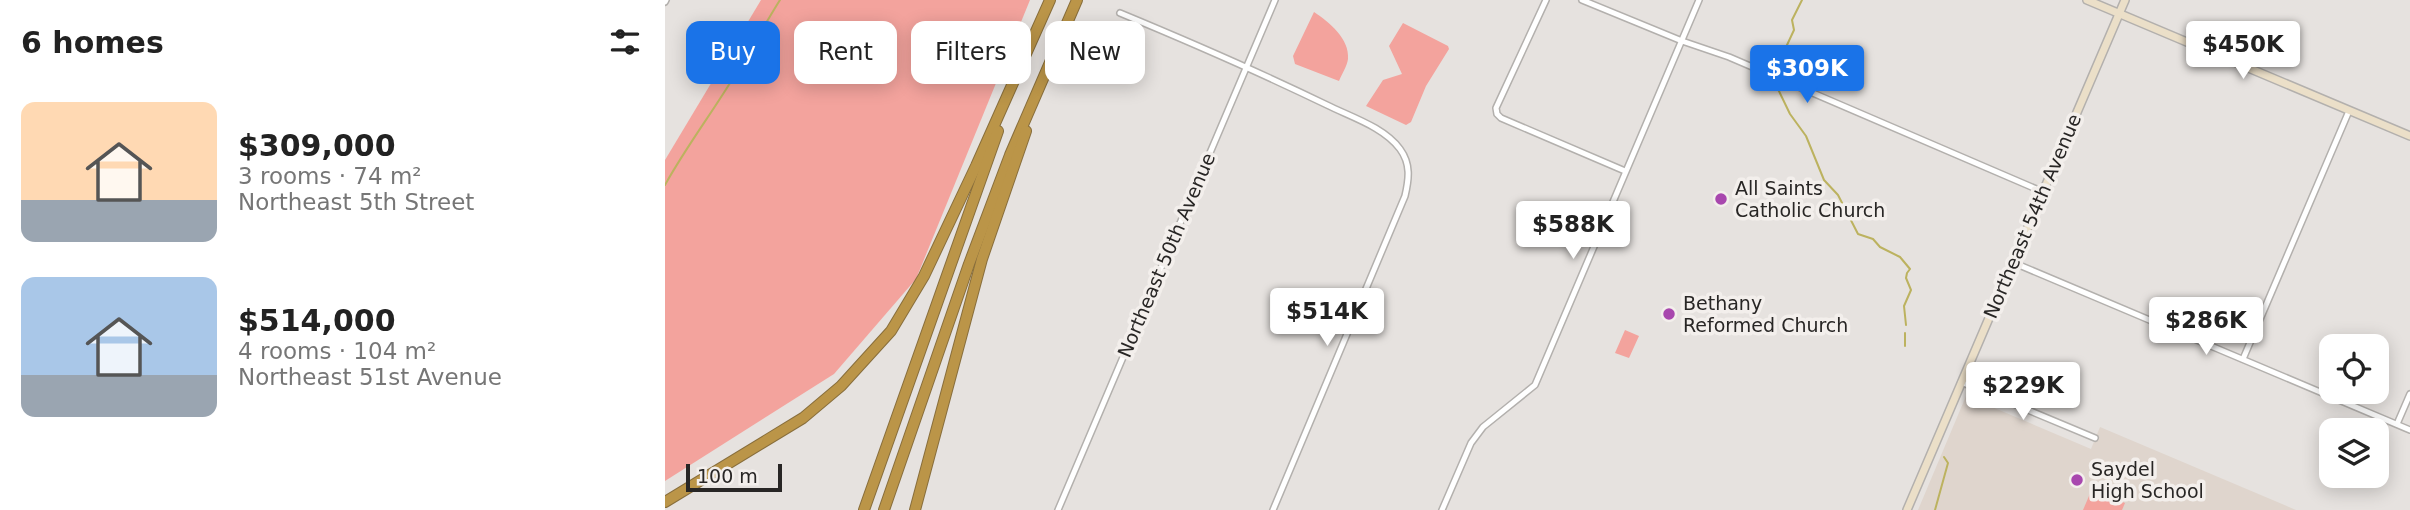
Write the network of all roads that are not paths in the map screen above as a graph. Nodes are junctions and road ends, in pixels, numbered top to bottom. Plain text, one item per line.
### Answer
1 (1050, 0) edge
2 (1077, 0) edge
3 (1275, 0) edge
4 (1546, 0) edge
5 (1582, 0) edge
6 (1699, 0) edge
7 (2087, 0) edge
8 (2125, 0) edge
9 (1120, 13) dead end
10 (2119, 13) junction
11 (1068, 21) edge
12 (1682, 41) junction
13 (1031, 43) edge
14 (1247, 66) junction
15 (1045, 72) joint
16 (1013, 84) edge
17 (1015, 84) edge
18 (2349, 111) junction
19 (2410, 136) edge
20 (1625, 171) junction
21 (2042, 191) junction
22 (2012, 262) junction
23 (2243, 359) junction
24 (1961, 382) junction
25 (2410, 394) edge
26 (2397, 424) junction
27 (2410, 430) edge
28 (2095, 438) dead end
29 (665, 502) edge
30 (864, 510) edge
31 (884, 510) edge
32 (915, 510) edge
33 (1058, 510) edge
34 (1273, 510) edge
35 (1442, 510) edge
36 (1907, 510) edge

1 - 13 highway
2 - 11 highway
3 - 14 street, Northeast 50th Avenue
4 - 20 street
5 - 12 street
6 - 12 street
7 - 10 main road
8 - 10 main road, Northeast 54th Avenue
9 - 14 street
10 - 18 main road
10 - 21 main road, Northeast 54th Avenue
12 - 20 street
12 - 21 street
14 - 33 street, Northeast 50th Avenue
14 - 34 street
15 - 31 highway
15 - 32 highway
16 - 29 highway
17 - 30 highway
18 - 19 main road
18 - 23 street
20 - 35 street
21 - 22 main road, Northeast 54th Avenue
22 - 23 street
22 - 24 main road, Northeast 54th Avenue
23 - 26 street
24 - 28 street
24 - 36 main road, Northeast 54th Avenue
25 - 26 street
26 - 27 street

